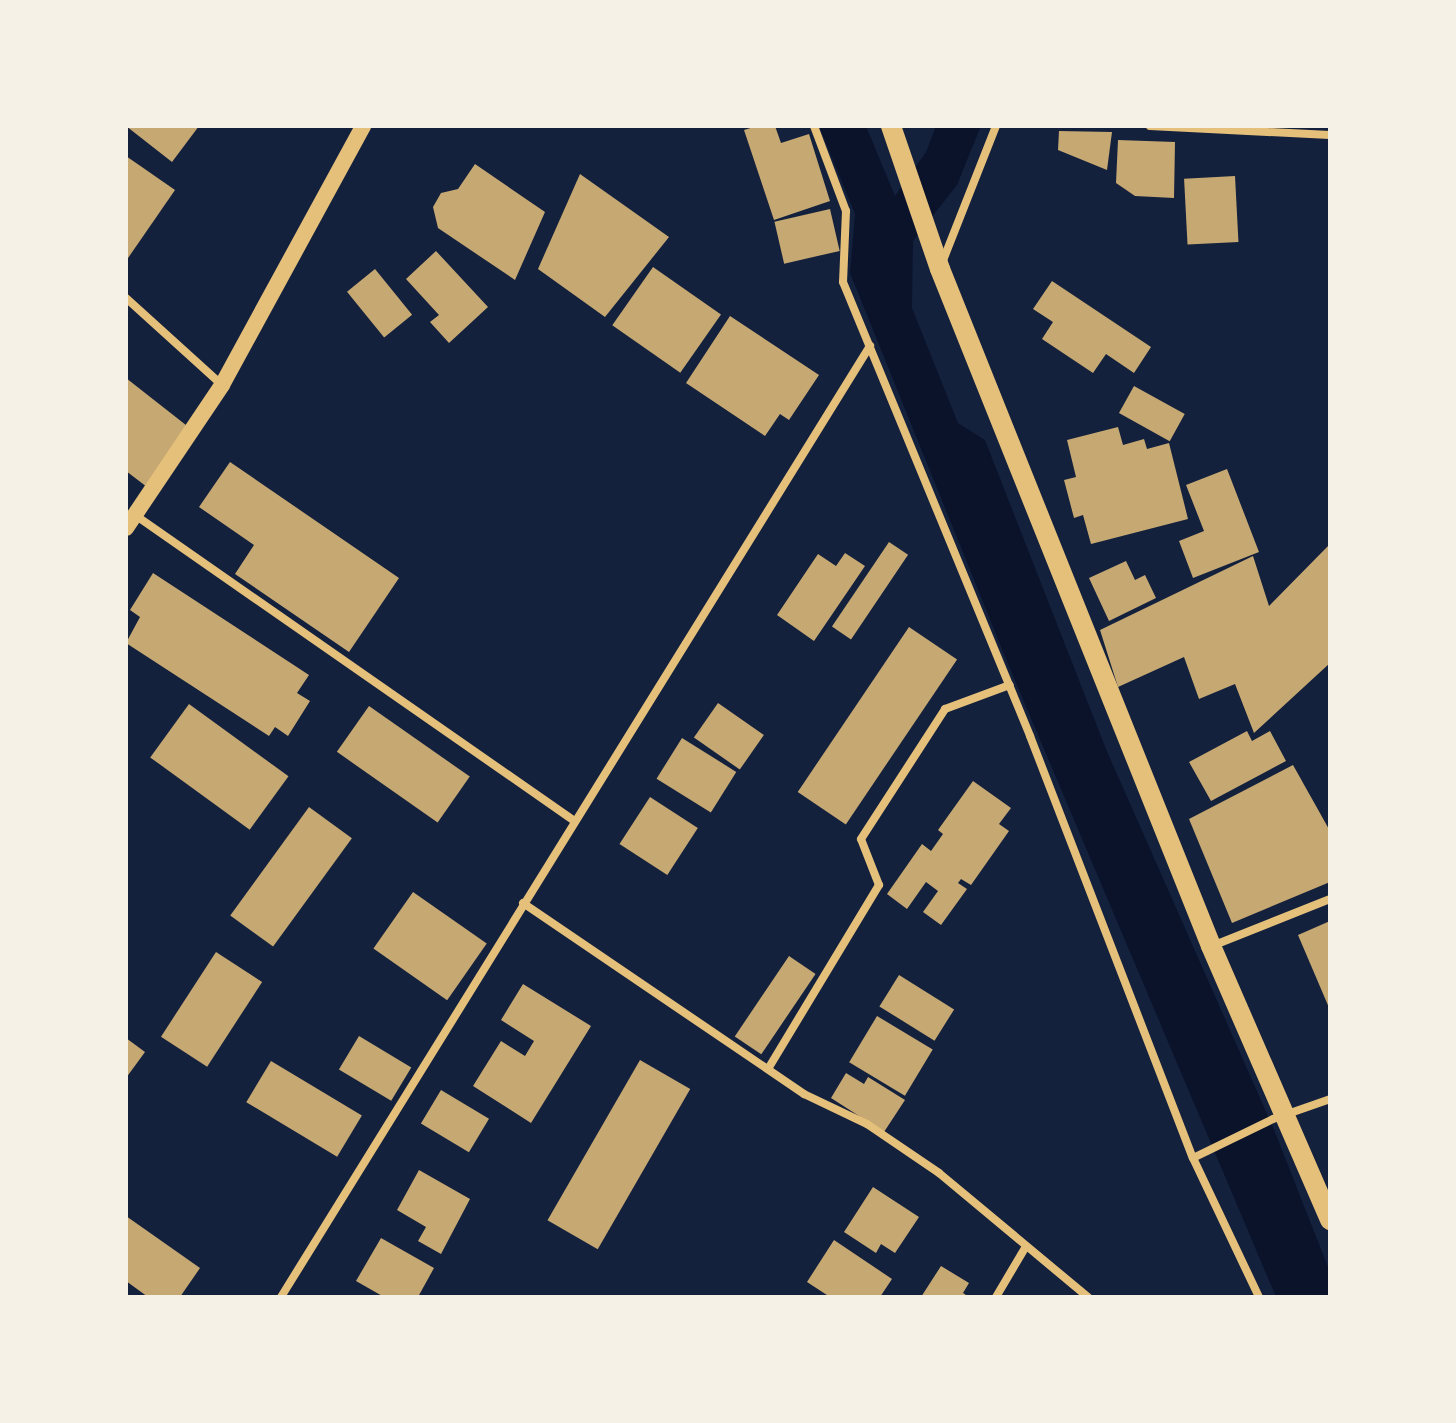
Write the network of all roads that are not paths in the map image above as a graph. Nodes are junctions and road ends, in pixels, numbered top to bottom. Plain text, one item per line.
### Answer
1 (363, 126) edge
2 (814, 126) edge
3 (891, 126) edge
4 (996, 126) edge
5 (1150, 126) edge
6 (1330, 135) edge
7 (940, 269) junction
8 (126, 298) edge
9 (870, 346) junction
10 (222, 385) junction
11 (130, 521) edge
12 (1010, 685) junction
13 (573, 820) junction
14 (1330, 899) edge
15 (523, 903) junction
16 (1211, 946) junction
17 (768, 1069) junction
18 (1330, 1099) edge
19 (1278, 1116) junction
20 (1196, 1156) junction
21 (1330, 1220) edge
22 (1025, 1248) junction
23 (281, 1297) edge
24 (996, 1297) edge
25 (1088, 1297) edge
26 (1259, 1297) edge

1 - 10 main road
2 - 9 street
3 - 7 main road
4 - 7 street
5 - 6 street
7 - 16 main road
8 - 10 street
9 - 12 street
9 - 13 street
10 - 11 main road
11 - 13 street
12 - 17 street
12 - 20 street
13 - 15 street
14 - 16 street
15 - 17 street
15 - 23 street
16 - 19 main road
17 - 22 street
18 - 19 street
19 - 20 street
19 - 21 main road
20 - 26 street
22 - 24 street
22 - 25 street

